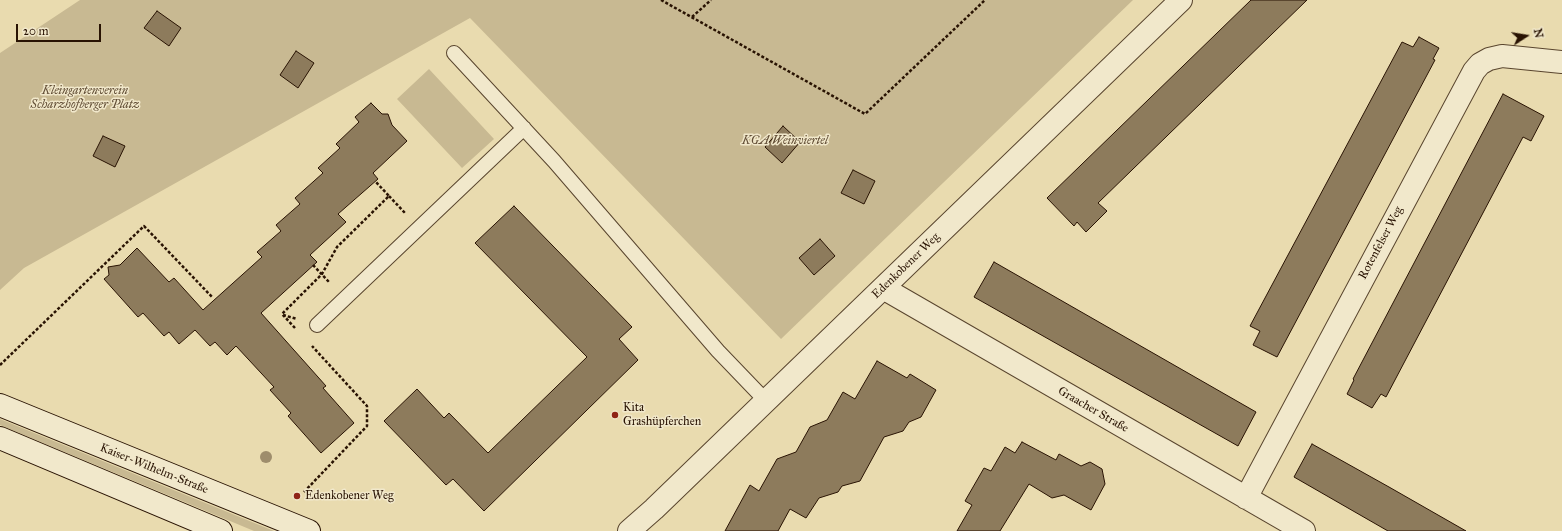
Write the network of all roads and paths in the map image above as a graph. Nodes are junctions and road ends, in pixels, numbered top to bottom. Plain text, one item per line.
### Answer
1 (661, 0) edge
2 (710, 0) edge
3 (985, 0) edge
4 (1181, 0) edge
5 (692, 17) junction
6 (454, 54) dead end
7 (1562, 62) edge
8 (524, 128) junction
9 (883, 288) junction
10 (213, 298) dead end
11 (317, 325) dead end
12 (0, 365) edge
13 (766, 401) junction
14 (0, 405) edge
15 (0, 438) edge
16 (1246, 498) junction
17 (221, 531) edge
18 (310, 531) edge
19 (629, 531) edge
20 (1304, 531) edge

1 - 5 path
2 - 5 path
3 - 5 path
4 - 9 street, Edenkobener Weg
6 - 8 lane
7 - 16 street, Rotenfelser Weg
8 - 11 lane
8 - 13 lane
9 - 13 street, Edenkobener Weg
9 - 16 street, Graacher Straße
10 - 12 path
13 - 19 street, Edenkobener Weg
14 - 18 street, Kaiser-Wilhelm-Straße
15 - 17 street
16 - 20 street, Graacher Straße

